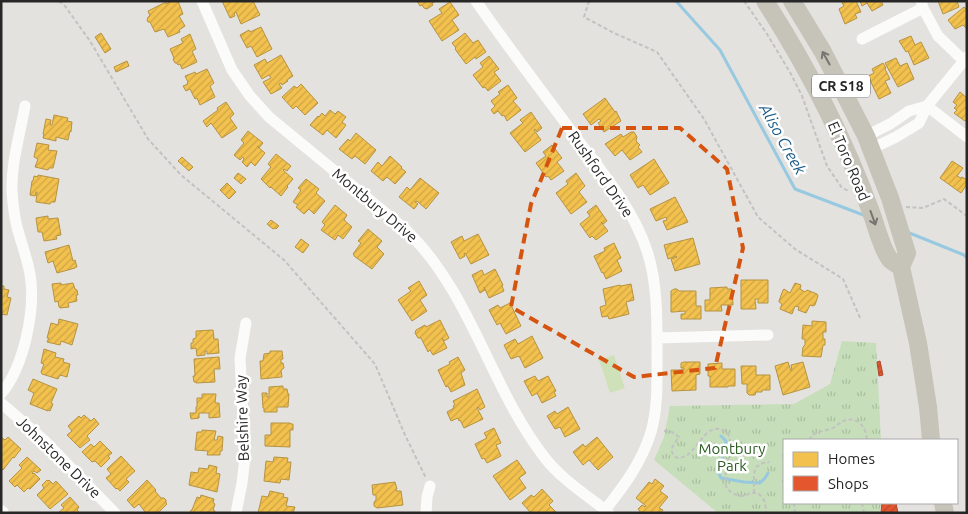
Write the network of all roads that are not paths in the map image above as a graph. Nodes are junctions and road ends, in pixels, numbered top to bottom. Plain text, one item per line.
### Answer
1 (202, 1) edge
2 (476, 1) edge
3 (765, 1) edge
4 (792, 1) edge
5 (922, 5) edge
6 (862, 39) dead end
7 (965, 59) edge
8 (26, 106) dead end
9 (927, 106) junction
10 (898, 118) junction
11 (905, 132) junction
12 (967, 137) edge
13 (868, 142) junction
14 (904, 260) junction
15 (246, 323) dead end
16 (768, 335) dead end
17 (657, 338) junction
18 (1, 394) edge
19 (1, 403) edge
20 (931, 439) edge
21 (430, 486) road end
22 (607, 511) edge
23 (115, 513) edge
24 (236, 513) edge
25 (426, 513) edge

1 - 22 street, Montbury Drive
2 - 17 street, Rushford Drive
3 -> 14 main road, El Toro Road
13 -> 4 main road, El Toro Road / CR S18
5 - 6 street
5 - 7 street
7 - 9 street
8 - 18 street
9 - 10 street
9 - 11 street
9 - 12 street
10 - 11 street
10 - 13 street
11 - 13 street
13 - 14 main road, El Toro Road / CR S18
14 - 20 main road, El Toro Road / CR S18
15 - 24 street, Belshire Way
16 - 17 street
17 - 22 street, Rushford Drive
19 - 23 street, Johnstone Drive
21 - 25 street

